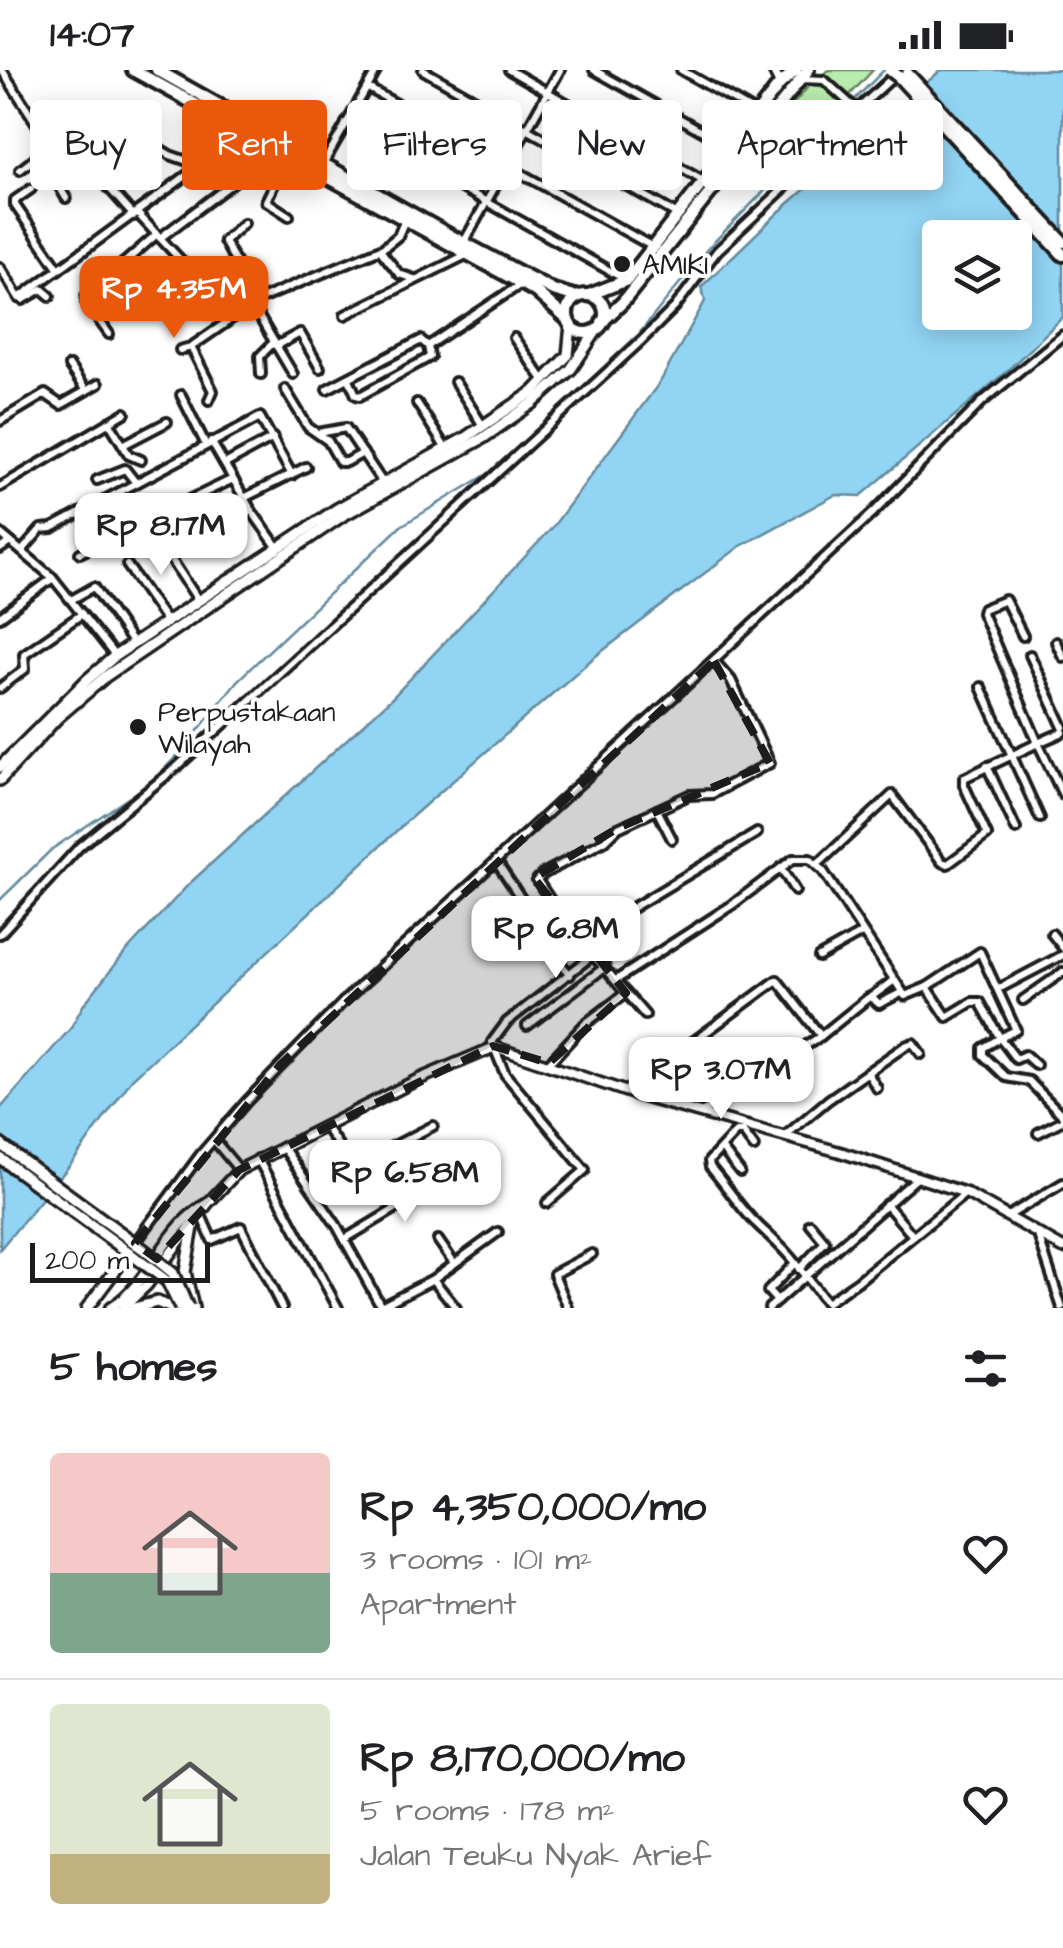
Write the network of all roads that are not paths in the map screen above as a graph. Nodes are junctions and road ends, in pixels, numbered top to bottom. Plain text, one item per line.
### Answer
1 (2, 70) edge
2 (132, 70) edge
3 (157, 70) edge
4 (377, 70) edge
5 (423, 70) edge
6 (509, 70) edge
7 (560, 70) edge
8 (594, 70) edge
9 (681, 70) edge
10 (773, 70) edge
11 (808, 70) edge
12 (900, 71) edge
13 (797, 75) edge
14 (780, 84) junction
15 (368, 88) junction
16 (548, 91) junction
17 (919, 92) junction
18 (189, 100) edge
19 (209, 100) edge
20 (390, 100) edge
21 (735, 100) edge
22 (769, 100) edge
23 (777, 100) edge
24 (845, 100) edge
25 (869, 100) edge
26 (30, 112) edge
27 (346, 122) junction
28 (528, 128) junction
29 (702, 132) edge
30 (522, 139) edge
31 (327, 156) edge
32 (182, 159) edge
33 (30, 163) edge
34 (327, 168) edge
35 (20, 170) dead end
36 (522, 172) edge
37 (327, 178) edge
38 (182, 180) edge
39 (702, 180) edge
40 (702, 187) edge
41 (30, 190) edge
42 (61, 190) edge
43 (222, 190) edge
44 (271, 190) edge
45 (493, 190) edge
46 (707, 190) edge
47 (782, 190) edge
48 (66, 198) dead end
49 (487, 201) junction
50 (135, 215) junction
51 (289, 216) dead end
52 (680, 216) junction
53 (404, 222) junction
54 (244, 223) dead end
55 (158, 236) junction
56 (1063, 242) edge
57 (654, 248) junction
58 (465, 249) junction
59 (380, 250) junction
60 (1063, 255) edge
61 (130, 258) junction
62 (0, 267) edge
63 (58, 269) junction
64 (107, 277) junction
65 (415, 279) junction
66 (628, 280) junction
67 (521, 284) junction
68 (209, 292) junction
69 (50, 296) dead end
70 (583, 296) junction
71 (19, 298) junction
72 (251, 303) junction
73 (165, 304) dead end
74 (122, 314) dead end
75 (345, 315) dead end
76 (227, 322) junction
77 (569, 322) junction
78 (600, 324) junction
79 (109, 334) dead end
80 (1063, 335) edge
81 (514, 338) dead end
82 (275, 344) junction
83 (428, 346) junction
84 (190, 347) junction
85 (180, 350) dead end
86 (69, 366) dead end
87 (320, 368) dead end
88 (262, 374) dead end
89 (292, 374) dead end
90 (349, 379) junction
91 (455, 382) dead end
92 (544, 382) junction
93 (98, 384) dead end
94 (284, 389) dead end
95 (327, 389) dead end
96 (86, 391) junction
97 (182, 395) dead end
98 (208, 400) dead end
99 (417, 404) dead end
100 (124, 413) dead end
101 (0, 421) edge
102 (108, 422) junction
103 (166, 422) dead end
104 (483, 426) junction
105 (317, 433) junction
106 (273, 438) junction
107 (208, 443) junction
108 (123, 445) junction
109 (446, 449) junction
110 (362, 453) junction
111 (141, 460) dead end
112 (224, 464) junction
113 (306, 468) dead end
114 (292, 475) junction
115 (97, 480) dead end
116 (233, 480) junction
117 (382, 482) junction
118 (136, 483) junction
119 (0, 487) edge
120 (244, 498) junction
121 (177, 504) junction
122 (251, 510) junction
123 (340, 512) junction
124 (0, 533) edge
125 (156, 536) dead end
126 (10, 542) junction
127 (278, 548) junction
128 (0, 549) edge
129 (22, 551) junction
130 (80, 552) dead end
131 (127, 565) dead end
132 (52, 578) junction
133 (71, 600) junction
134 (198, 600) junction
135 (82, 614) junction
136 (0, 617) edge
137 (166, 622) junction
138 (1023, 636) dead end
139 (1056, 642) dead end
140 (134, 644) junction
141 (1030, 655) dead end
142 (115, 656) junction
143 (1063, 657) edge
144 (717, 664) junction
145 (981, 687) dead end
146 (0, 688) edge
147 (1063, 729) edge
148 (1038, 743) junction
149 (1013, 755) junction
150 (988, 766) junction
151 (0, 767) edge
152 (0, 780) edge
153 (1063, 796) edge
154 (657, 810) junction
155 (1040, 818) dead end
156 (1016, 830) dead end
157 (758, 834) dead end
158 (672, 838) dead end
159 (496, 861) junction
160 (818, 864) junction
161 (781, 868) junction
162 (795, 892) dead end
163 (524, 903) dead end
164 (532, 928) dead end
165 (862, 933) junction
166 (0, 934) edge
167 (1052, 934) dead end
168 (580, 940) junction
169 (1063, 952) edge
170 (593, 955) junction
171 (819, 957) dead end
172 (605, 967) junction
173 (1063, 972) edge
174 (570, 974) junction
175 (616, 980) junction
176 (893, 982) junction
177 (927, 987) junction
178 (1002, 987) dead end
179 (626, 993) junction
180 (901, 994) junction
181 (871, 997) junction
182 (1023, 1000) dead end
183 (645, 1016) dead end
184 (527, 1026) dead end
185 (821, 1036) junction
186 (1000, 1038) junction
187 (491, 1047) junction
188 (921, 1054) dead end
189 (549, 1064) junction
190 (1036, 1065) dead end
191 (867, 1072) junction
192 (878, 1088) dead end
193 (626, 1091) junction
194 (700, 1114) junction
195 (1063, 1118) edge
196 (325, 1126) junction
197 (433, 1126) dead end
198 (745, 1128) junction
199 (1038, 1134) dead end
200 (785, 1136) junction
201 (214, 1140) junction
202 (0, 1144) edge
203 (283, 1147) junction
204 (754, 1147) dead end
205 (722, 1149) junction
206 (0, 1158) edge
207 (258, 1159) junction
208 (238, 1168) junction
209 (740, 1172) dead end
210 (918, 1177) junction
211 (1063, 1182) edge
212 (966, 1193) junction
213 (467, 1197) dead end
214 (208, 1203) junction
215 (547, 1203) dead end
216 (886, 1204) junction
217 (1008, 1216) junction
218 (198, 1219) junction
219 (810, 1224) dead end
220 (498, 1232) dead end
221 (1038, 1234) junction
222 (913, 1236) junction
223 (345, 1239) junction
224 (438, 1240) dead end
225 (1063, 1248) edge
226 (136, 1251) junction
227 (592, 1254) dead end
228 (454, 1263) junction
229 (800, 1269) junction
230 (433, 1279) junction
231 (778, 1301) junction
232 (822, 1305) edge
233 (382, 1307) edge
234 (87, 1308) edge
235 (110, 1308) edge
236 (123, 1308) edge
237 (134, 1308) edge
238 (172, 1308) edge
239 (187, 1308) edge
240 (282, 1308) edge
241 (338, 1308) edge
242 (456, 1308) edge
243 (568, 1308) edge
244 (769, 1308) edge
245 (1062, 1308) edge

1 - 26 street
2 - 18 highway
3 - 19 highway
4 - 15 street
5 - 28 street
6 - 16 street
7 - 16 street
8 - 29 street
9 - 21 street
10 - 14 street
11 - 13 highway
12 - 17 highway
12 - 25 street
13 - 14 highway
13 - 23 highway
13 - 24 street
14 - 22 highway
15 - 20 street
15 - 27 street
16 - 28 street
16 - 39 street
17 - 56 highway
17 - 60 highway
27 - 31 street
27 - 49 street
28 - 30 street
28 - 52 street
32 - 50 street
33 - 35 street
34 - 58 highway
36 - 57 street
37 - 53 highway
38 - 50 street
40 - 52 highway
41 - 63 street
42 - 48 street
43 - 55 street
44 - 51 street
45 - 49 street
46 - 78 highway
47 - 166 street
49 - 58 street
49 - 66 street
50 - 55 street
50 - 63 street
52 - 57 highway
53 - 58 highway
53 - 59 street
54 - 68 street
55 - 61 street
55 - 68 street
57 - 66 highway
58 - 65 street
58 - 67 highway
58 - 70 highway
59 - 65 street
59 - 72 street
61 - 64 street
61 - 73 street
62 - 71 street
63 - 71 street
64 - 74 street
64 - 79 street
65 - 75 street
66 - 70 highway
67 - 77 highway
67 - 83 street
68 - 76 street
69 - 71 street
70 - 77 highway
70 - 78 highway
72 - 76 street
72 - 82 street
76 - 84 street
77 - 78 highway
77 - 92 main road
78 - 123 main road
80 - 144 street
81 - 92 street
82 - 87 street
82 - 88 street
82 - 89 street
83 - 90 street
83 - 90 street
84 - 85 street
84 - 98 street
86 - 96 street
90 - 95 street
91 - 104 street
92 - 104 main road
93 - 96 street
94 - 105 street
96 - 101 street
97 - 107 street
99 - 109 street
100 - 102 street
102 - 108 street
102 - 119 street
103 - 108 street
104 - 109 main road
105 - 110 street
105 - 110 street
106 - 107 street
106 - 112 street
106 - 114 street
107 - 112 street
107 - 118 street
108 - 111 street
109 - 117 main road
110 - 117 street
112 - 116 street
113 - 114 street
114 - 120 street
115 - 118 street
116 - 120 street
116 - 121 street
117 - 123 main road
118 - 129 street
120 - 122 street
121 - 122 street
121 - 130 street
122 - 127 street
123 - 127 main road
123 - 152 main road
124 - 126 street
125 - 134 street
126 - 128 street
126 - 129 street
127 - 134 main road
129 - 132 street
131 - 137 street
132 - 133 street
132 - 136 street
133 - 135 street
133 - 140 street
134 - 137 main road
135 - 142 street
135 - 146 street
137 - 140 main road
138 - 148 street
139 - 143 street
140 - 142 main road
141 - 147 street
142 - 151 main road
144 - 154 street
144 - 159 street
145 - 149 street
147 - 148 street
148 - 149 street
148 - 153 street
149 - 150 street
149 - 155 street
150 - 156 street
150 - 160 street
154 - 158 street
154 - 168 street
157 - 168 street
159 - 163 street
159 - 201 street
160 - 161 street
160 - 165 street
161 - 162 street
161 - 175 street
164 - 174 street
165 - 171 street
165 - 176 street
167 - 169 street
168 - 170 street
169 - 178 street
170 - 172 street
170 - 174 street
172 - 175 street
172 - 184 street
173 - 182 street
174 - 187 street
175 - 179 street
176 - 180 street
176 - 181 street
177 - 180 street
177 - 186 street
177 - 186 street
179 - 183 street
179 - 189 street
180 - 181 street
181 - 185 street
185 - 193 street
185 - 194 street
186 - 190 street
186 - 195 street
187 - 189 street
187 - 196 street
187 - 215 street
188 - 191 street
189 - 193 street
191 - 192 street
191 - 200 street
193 - 194 street
194 - 198 street
195 - 199 street
196 - 197 street
196 - 203 street
198 - 200 street
198 - 204 street
198 - 205 street
200 - 210 street
201 - 208 street
201 - 226 street
202 - 226 main road
203 - 207 street
203 - 223 street
205 - 209 street
205 - 229 street
206 - 226 main road
207 - 208 street
207 - 241 street
208 - 214 street
210 - 212 street
210 - 216 street
211 - 217 street
212 - 217 street
212 - 222 street
213 - 223 street
214 - 218 street
214 - 235 street
216 - 222 street
216 - 229 street
217 - 221 street
218 - 236 street
218 - 239 main road
218 - 240 street
219 - 229 street
220 - 228 street
221 - 225 street
221 - 245 street
222 - 232 street
223 - 233 street
224 - 228 street
226 - 234 main road
226 - 239 main road, bridge
227 - 243 street
228 - 230 street
229 - 231 street
229 - 231 street
229 - 232 street
230 - 233 street
230 - 242 street
231 - 244 street
237 - 238 main road

